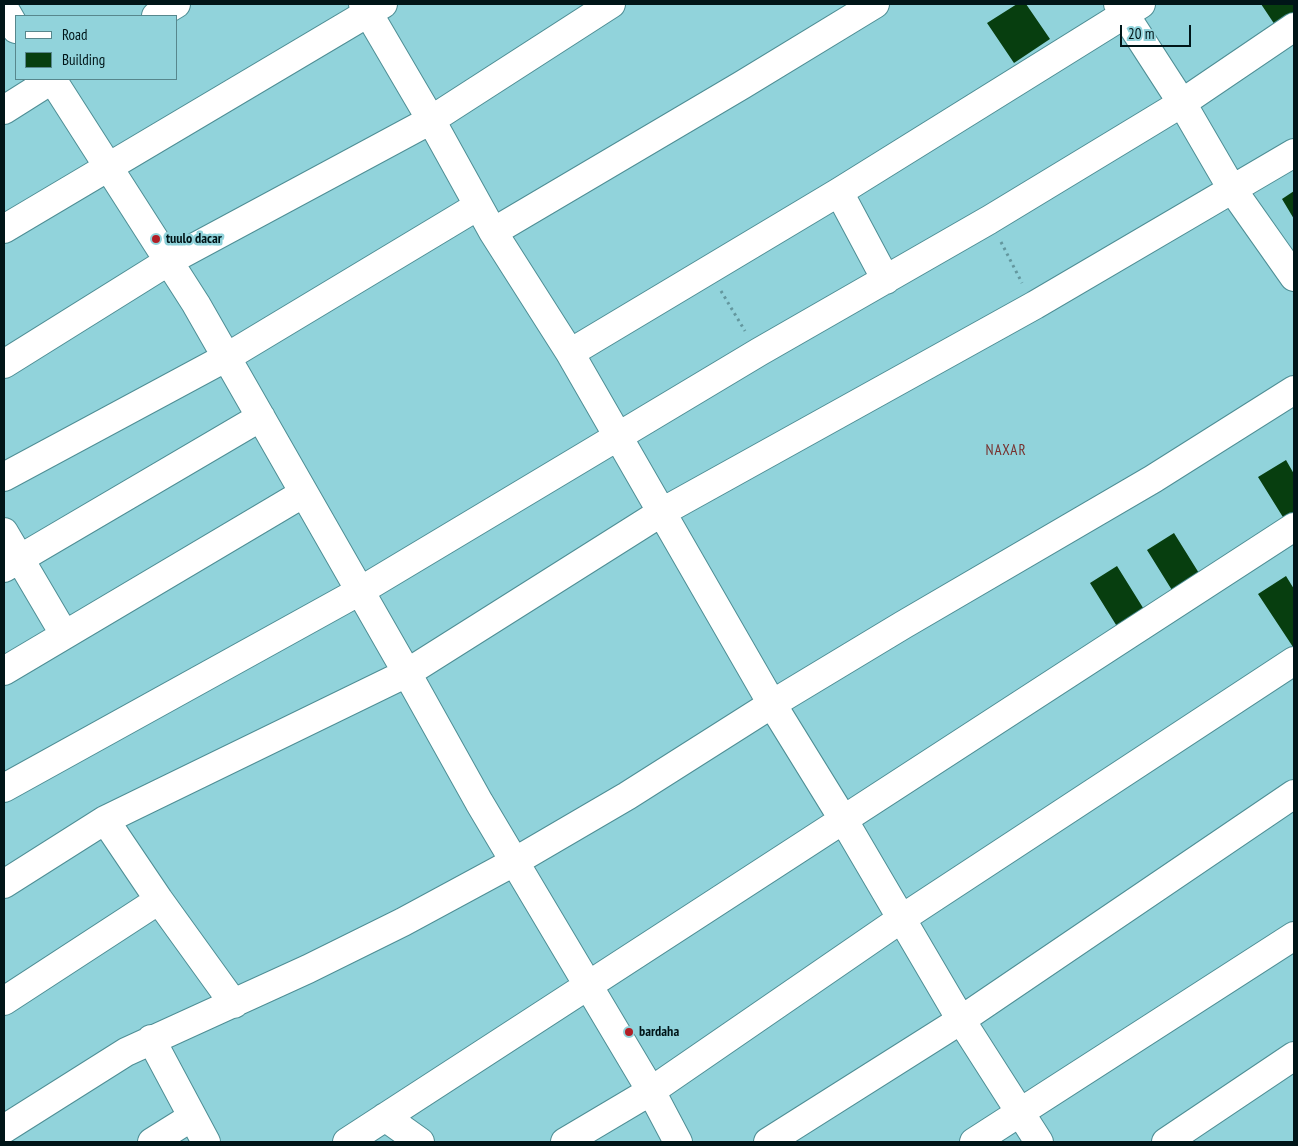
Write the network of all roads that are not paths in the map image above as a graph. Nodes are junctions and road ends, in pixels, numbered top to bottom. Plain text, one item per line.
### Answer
1 (176, 4) edge
2 (611, 4) edge
3 (875, 4) edge
4 (371, 7) edge
5 (1128, 7) edge
6 (4, 8) edge
7 (158, 15) edge
8 (15, 27) edge
9 (1294, 27) edge
10 (50, 80) edge
11 (53, 80) edge
12 (1182, 103) junction
13 (4, 110) edge
14 (431, 120) junction
15 (1294, 153) edge
16 (109, 167) junction
17 (1232, 190) junction
18 (839, 192) junction
19 (478, 206) junction
20 (4, 229) edge
21 (492, 232) junction
22 (169, 261) junction
23 (1294, 277) edge
24 (886, 280) junction
25 (570, 353) junction
26 (227, 357) junction
27 (4, 364) edge
28 (1294, 390) edge
29 (262, 417) junction
30 (618, 436) junction
31 (4, 477) edge
32 (304, 493) junction
33 (662, 512) junction
34 (1294, 527) edge
35 (4, 532) edge
36 (12, 563) edge
37 (360, 591) junction
38 (64, 634) junction
39 (1294, 662) edge
40 (4, 671) edge
41 (407, 672) junction
42 (772, 704) junction
43 (4, 788) edge
44 (1294, 794) edge
45 (843, 819) junction
46 (105, 820) junction
47 (514, 862) junction
48 (4, 884) edge
49 (159, 900) junction
50 (901, 919) junction
51 (1294, 936) edge
52 (588, 986) junction
53 (4, 1002) edge
54 (234, 1004) junction
55 (961, 1020) junction
56 (150, 1040) junction
57 (1294, 1056) edge
58 (651, 1091) junction
59 (1019, 1113) junction
60 (386, 1117) junction
61 (192, 1118) junction
62 (4, 1129) edge
63 (152, 1142) edge
64 (206, 1142) edge
65 (347, 1142) edge
66 (420, 1142) edge
67 (564, 1142) edge
68 (678, 1142) edge
69 (768, 1142) edge
70 (974, 1142) edge
71 (1038, 1142) edge
72 (1166, 1142) edge

1 - 7 street
2 - 14 street
3 - 21 street
4 - 14 street
4 - 16 street
5 - 12 street
5 - 18 street
6 - 8 street
9 - 12 street
10 - 13 street
11 - 16 street
12 - 17 street
12 - 24 street
14 - 19 street
14 - 22 street
15 - 17 street
16 - 20 street
16 - 22 street
17 - 23 street
17 - 33 street
18 - 24 street
18 - 25 street
19 - 21 street
19 - 26 street
21 - 25 street
22 - 26 street
22 - 27 street
24 - 30 street
25 - 30 street
26 - 29 street
26 - 31 street
28 - 42 street
29 - 32 street
29 - 36 street
30 - 33 street
30 - 37 street
32 - 37 street
32 - 38 street
33 - 41 street
33 - 42 street
34 - 45 street
35 - 36 street
36 - 38 street
37 - 41 street
37 - 43 street
38 - 40 street
39 - 50 street
41 - 46 street
41 - 47 street
42 - 45 street
42 - 47 street
44 - 55 street
45 - 50 street
45 - 52 street
46 - 48 street
46 - 49 street
47 - 52 street
47 - 54 street
49 - 53 street
49 - 54 street
50 - 55 street
50 - 58 street
51 - 59 street
52 - 58 street
52 - 60 street
54 - 56 street
55 - 59 street
55 - 69 street
56 - 61 street
56 - 62 street
57 - 72 street
58 - 67 street
58 - 68 street
59 - 70 street
59 - 71 street
60 - 65 street
60 - 66 street
61 - 63 street
61 - 64 street

